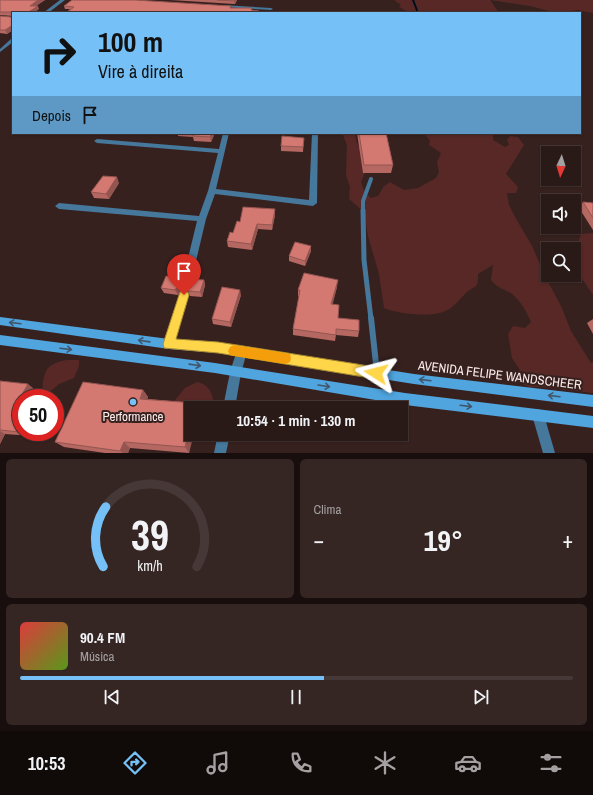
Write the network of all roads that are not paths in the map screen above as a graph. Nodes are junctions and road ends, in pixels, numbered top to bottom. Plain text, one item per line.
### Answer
1 (63, 0) edge
2 (267, 4) dead end
3 (215, 6) edge
4 (272, 11) edge
5 (46, 12) edge
6 (12, 41) edge
7 (0, 51) edge
8 (226, 134) edge
9 (315, 134) edge
10 (97, 141) dead end
11 (222, 151) junction
12 (371, 179) dead end
13 (212, 190) junction
14 (59, 206) dead end
15 (202, 218) junction
16 (187, 283) edge
17 (184, 295) dead end
18 (0, 321) edge
19 (1, 341) edge
20 (168, 344) junction
21 (242, 352) junction
22 (236, 372) junction
23 (376, 373) junction
24 (230, 401) edge
25 (593, 401) edge
26 (538, 415) junction
27 (593, 422) edge
28 (223, 441) edge
29 (220, 453) edge
30 (549, 453) edge

1 - 5 street
2 - 4 street
3 - 4 street
6 - 7 street
8 - 11 street
9 - 13 street
10 - 11 street
11 - 13 street
12 - 23 lane
13 - 15 street
14 - 15 street
15 - 16 street
17 - 20 street
20 -> 18 main road, AVENIDA FELIPE WANDSCHEER
19 -> 22 main road
20 - 21 main road, AVENIDA FELIPE WANDSCHEER
21 - 22 street
21 - 23 main road, AVENIDA FELIPE WANDSCHEER
22 - 24 street
22 -> 26 main road
25 -> 23 main road, AVENIDA FELIPE WANDSCHEER
26 - 27 main road
26 - 30 street
28 - 29 street

